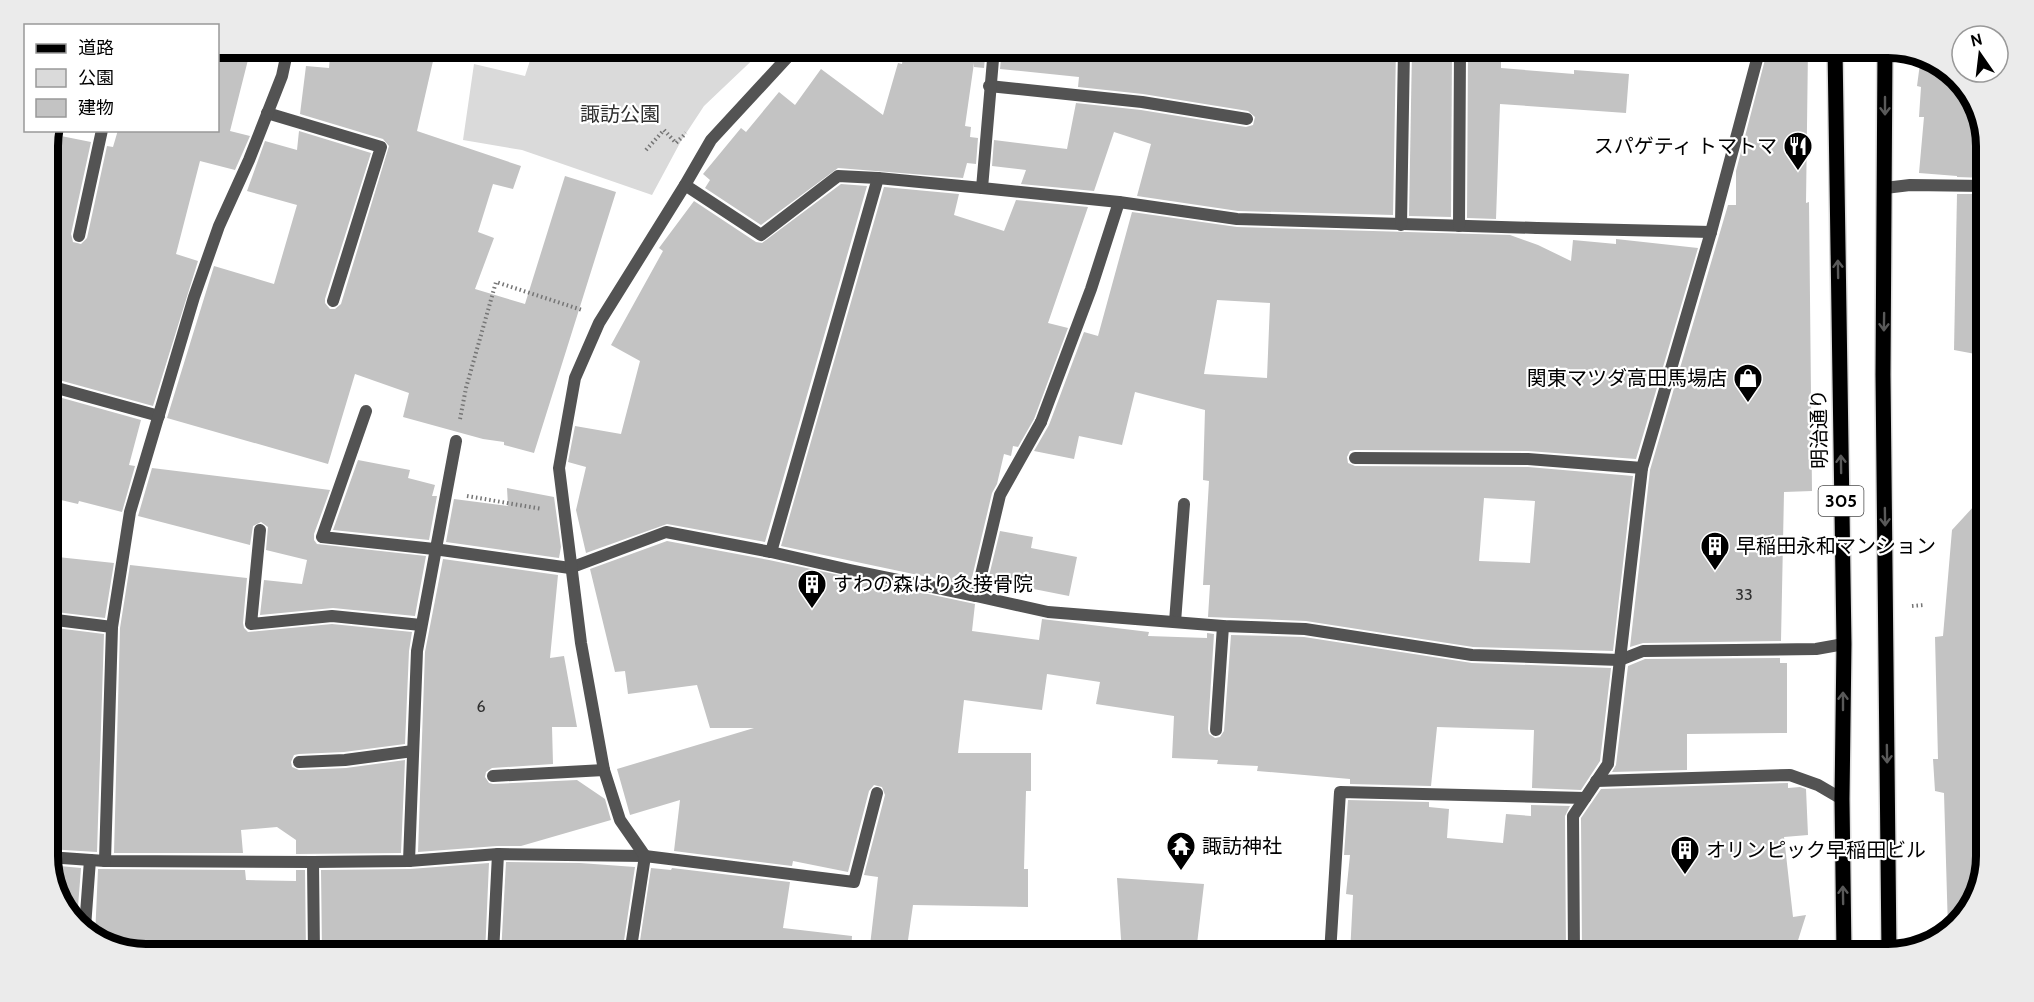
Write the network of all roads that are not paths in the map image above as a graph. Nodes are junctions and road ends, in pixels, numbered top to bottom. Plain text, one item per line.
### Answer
1 (286, 58) edge
2 (787, 58) edge
3 (993, 58) edge
4 (1404, 58) edge
5 (1460, 58) edge
6 (1757, 58) edge
7 (1835, 58) edge
8 (1885, 58) edge
9 (989, 86) junction
10 (267, 113) junction
11 (1248, 119) dead end
12 (102, 132) edge
13 (878, 178) junction
14 (685, 185) junction
15 (1975, 186) edge
16 (982, 188) junction
17 (1885, 188) junction
18 (1119, 202) junction
19 (1401, 225) junction
20 (1459, 226) junction
21 (1711, 232) junction
22 (79, 236) dead end
23 (333, 301) dead end
24 (59, 389) edge
25 (366, 411) dead end
26 (159, 416) junction
27 (456, 441) road end
28 (1355, 458) dead end
29 (1641, 468) junction
30 (1184, 504) dead end
31 (260, 530) dead end
32 (434, 549) junction
33 (771, 552) junction
34 (570, 568) junction
35 (976, 596) junction
36 (59, 621) edge
37 (1175, 622) junction
38 (421, 625) junction
39 (1223, 626) junction
40 (112, 627) junction
41 (1844, 644) junction
42 (1620, 660) junction
43 (1216, 730) dead end
44 (413, 751) junction
45 (299, 762) dead end
46 (604, 770) junction
47 (493, 776) dead end
48 (1596, 782) junction
49 (877, 793) dead end
50 (1585, 798) junction
51 (1842, 799) junction
52 (498, 854) junction
53 (645, 856) junction
54 (59, 858) edge
55 (90, 860) junction
56 (105, 861) junction
57 (410, 861) junction
58 (313, 862) junction
59 (86, 919) edge
60 (314, 944) edge
61 (494, 944) edge
62 (632, 944) edge
63 (1331, 944) edge
64 (1574, 944) edge
65 (1844, 944) edge
66 (1889, 944) edge

1 - 10 street
2 - 14 street
3 - 9 street
4 - 19 street
5 - 20 street
6 - 21 street
41 -> 7 main road, 明治通り / 305
8 -> 17 main road, 305
9 - 11 street
9 - 16 street
10 - 23 street
10 - 26 street
12 - 22 street
13 - 14 street
13 - 16 street
13 - 33 street
14 - 34 street
15 - 17 street
16 - 18 street
17 -> 66 main road, 305
18 - 19 street
18 - 35 street
19 - 20 street
20 - 21 street
21 - 29 street
24 - 26 street
25 - 32 street
26 - 40 street
27 - 32 street
28 - 29 street
29 - 42 street
30 - 37 street
31 - 38 street
32 - 34 street
32 - 38 street
33 - 34 street
33 - 35 street
34 - 46 street
35 - 37 street
36 - 40 street
37 - 39 street
38 - 44 street
39 - 42 street
39 - 43 street
40 - 56 street
41 - 42 street
51 -> 41 main road, 明治通り / 305
42 - 48 street
44 - 45 street
44 - 57 street
46 - 47 street
46 - 53 street
48 - 50 street
48 - 51 street
49 - 53 street
50 - 63 street
50 - 64 street
65 -> 51 main road, 明治通り / 305
52 - 53 street
52 - 57 street
52 - 61 street
53 - 62 street
54 - 55 street
55 - 56 street
55 - 59 street
56 - 58 street
57 - 58 street
58 - 60 street

